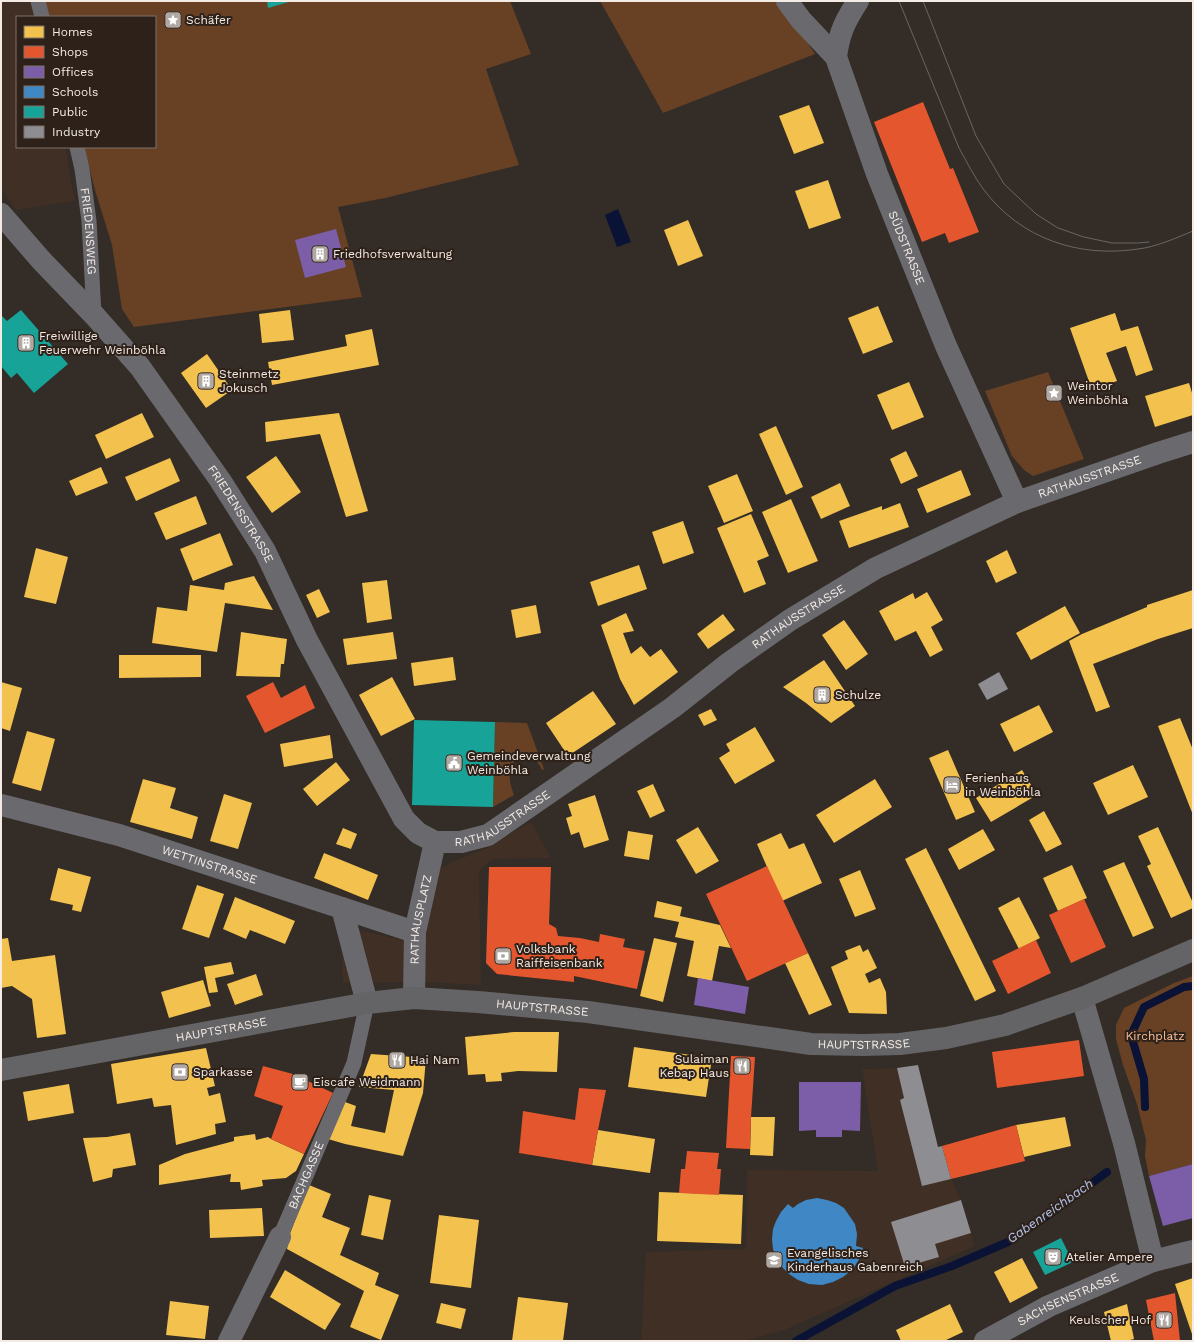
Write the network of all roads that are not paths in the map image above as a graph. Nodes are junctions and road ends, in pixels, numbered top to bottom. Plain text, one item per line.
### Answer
1 (38, 1) edge
2 (788, 1) edge
3 (858, 1) edge
4 (42, 16) edge
5 (836, 57) junction
6 (77, 148) edge
7 (1, 214) edge
8 (94, 315) junction
9 (1193, 442) edge
10 (1017, 502) junction
11 (1, 805) edge
12 (436, 842) junction
13 (342, 908) junction
14 (415, 932) junction
15 (1193, 950) edge
16 (414, 998) junction
17 (1082, 998) junction
18 (367, 1004) junction
19 (1, 1070) edge
20 (280, 1237) joint
21 (1193, 1251) edge
22 (1153, 1261) junction
23 (229, 1341) edge
24 (985, 1341) edge

1 - 4 lane
2 - 5 street, SÜDSTRASSE
3 - 5 street
5 - 10 street, SÜDSTRASSE
6 - 8 lane, FRIEDENSWEG
7 - 8 street, FRIEDENSSTRASSE
8 - 12 street, FRIEDENSSTRASSE
9 - 10 street, RATHAUSSTRASSE
10 - 12 street, RATHAUSSTRASSE
11 - 13 street, WETTINSTRASSE
12 - 14 street, RATHAUSPLATZ
13 - 14 street, WETTINSTRASSE
13 - 18 street
14 - 16 street, RATHAUSPLATZ
15 - 17 main road
16 - 17 main road, HAUPTSTRASSE
16 - 18 main road, HAUPTSTRASSE
17 - 22 street
18 - 19 main road, HAUPTSTRASSE
18 - 20 lane, BACHGASSE
20 - 23 street, BACHGASSE
21 - 22 street
22 - 24 street, SACHSENSTRASSE

